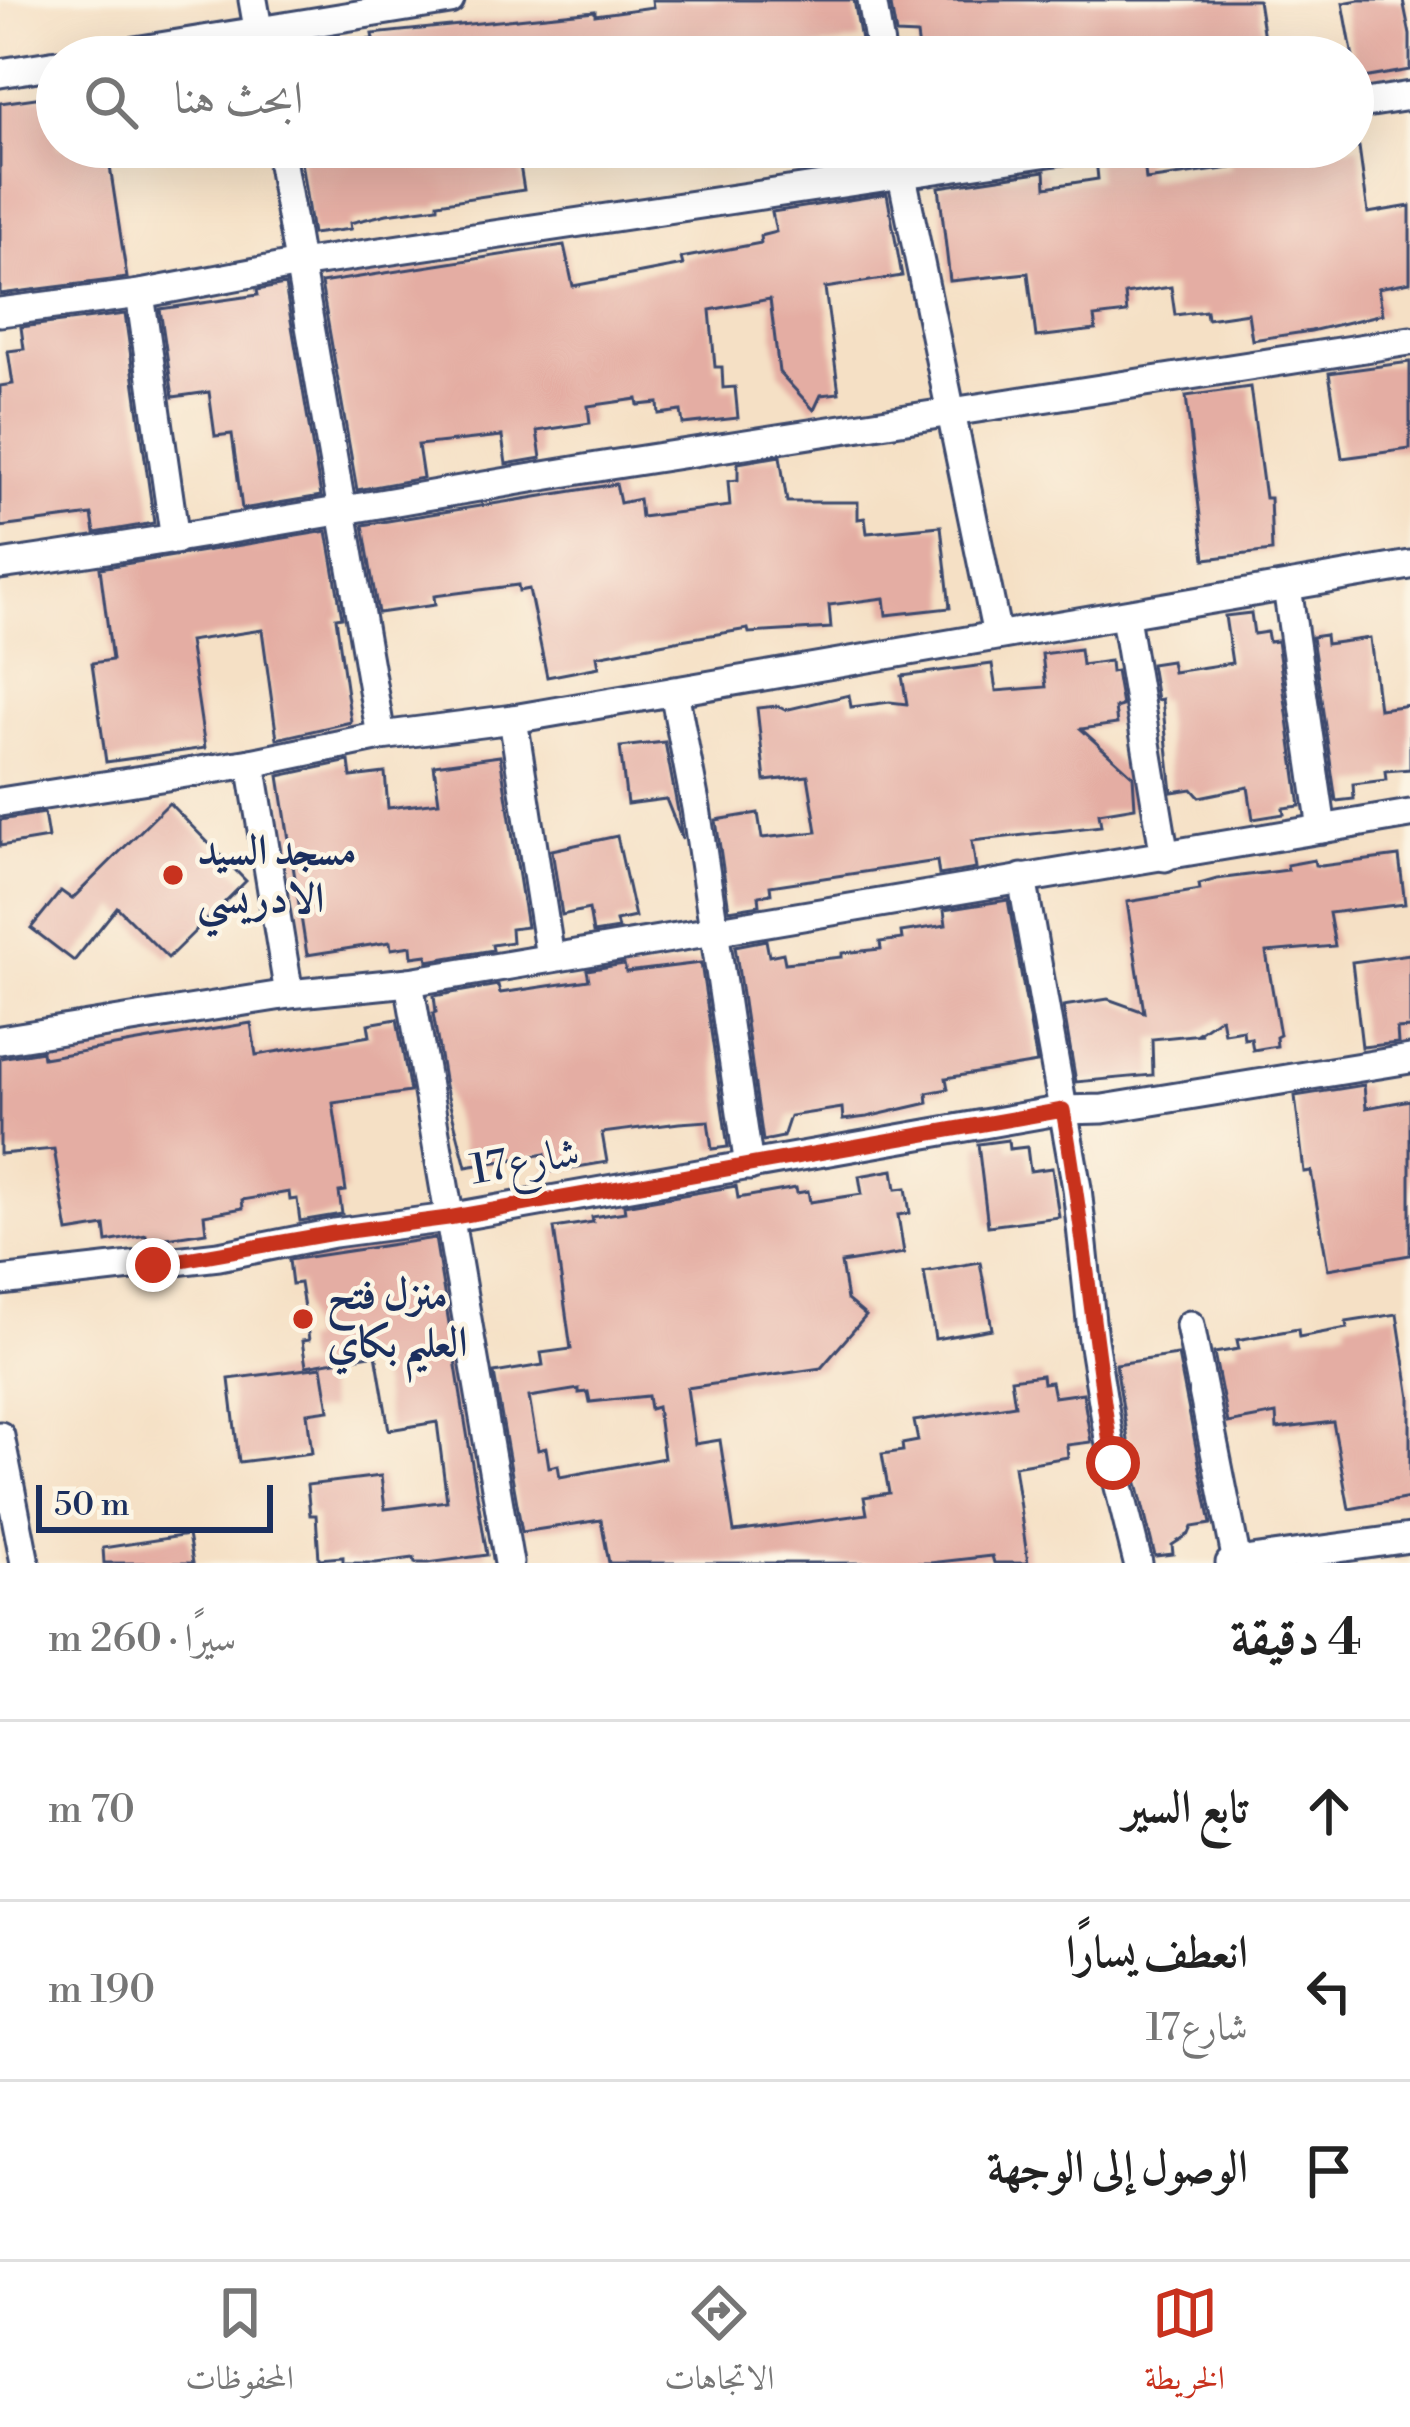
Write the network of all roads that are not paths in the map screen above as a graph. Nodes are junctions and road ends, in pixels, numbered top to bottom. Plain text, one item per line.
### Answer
1 (254, 0) edge
2 (450, 0) edge
3 (872, 0) edge
4 (260, 36) edge
5 (295, 36) edge
6 (878, 36) edge
7 (36, 67) edge
8 (0, 73) edge
9 (1410, 96) edge
10 (1374, 102) edge
11 (283, 168) edge
12 (900, 168) edge
13 (951, 168) edge
14 (901, 176) junction
15 (299, 264) junction
16 (140, 294) junction
17 (0, 312) edge
18 (1410, 341) edge
19 (949, 414) junction
20 (339, 508) junction
21 (175, 541) junction
22 (0, 565) edge
23 (1410, 565) edge
24 (1287, 587) junction
25 (1125, 617) junction
26 (998, 635) junction
27 (674, 691) junction
28 (513, 719) junction
29 (381, 736) junction
30 (251, 764) junction
31 (0, 802) edge
32 (1410, 814) edge
33 (1322, 829) junction
34 (1165, 857) junction
35 (1022, 878) junction
36 (714, 929) junction
37 (550, 957) junction
38 (409, 982) junction
39 (289, 994) junction
40 (0, 1040) edge
41 (1410, 1059) edge
42 (1063, 1110) junction
43 (749, 1166) junction
44 (448, 1218) junction
45 (0, 1281) edge
46 (1190, 1325) dead end
47 (0, 1436) edge
48 (1410, 1538) edge
49 (1337, 1555) edge
50 (25, 1563) edge
51 (509, 1563) edge
52 (1138, 1563) edge
53 (1234, 1563) edge

1 - 4 street
2 - 5 street
3 - 6 street
7 - 8 street
9 - 10 street
11 - 15 street
12 - 14 street
13 - 14 street
14 - 15 street
14 - 19 street
15 - 16 street
15 - 20 street
16 - 17 street
16 - 21 street
18 - 19 street
19 - 20 street
19 - 26 street
20 - 21 street
20 - 29 street
21 - 22 street
23 - 24 street
24 - 25 street
24 - 33 street
25 - 26 street
25 - 34 street
26 - 27 street
27 - 28 street
27 - 36 street
28 - 29 street
28 - 37 street
29 - 30 street
30 - 31 street
30 - 39 street
32 - 33 street
33 - 34 street
34 - 35 street
35 - 36 street
35 - 42 street
36 - 37 street
36 - 43 street
37 - 38 street
38 - 39 street
38 - 44 street
39 - 40 street
41 - 42 street, شارع17
42 - 43 street, شارع17
42 - 52 street
43 - 44 street, شارع17
44 - 45 street, شارع17
44 - 51 street
46 - 53 street
47 - 50 street
48 - 49 street
49 - 53 street

